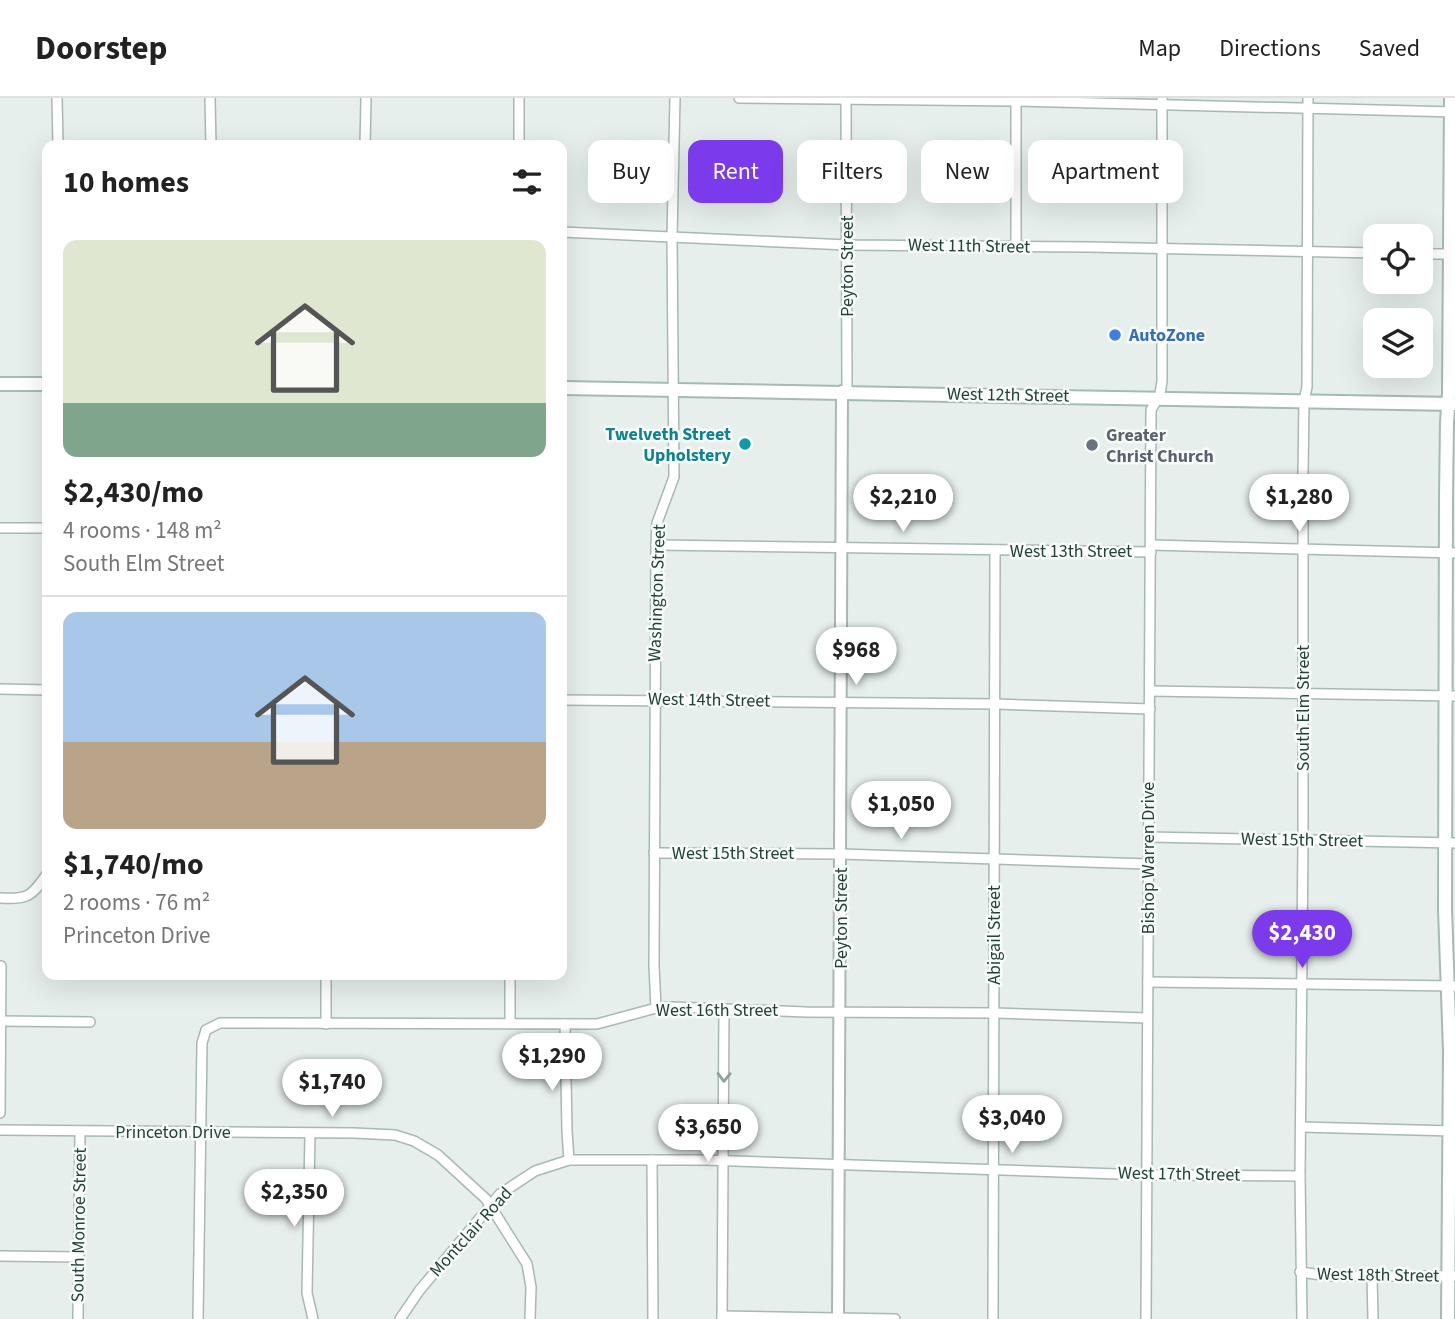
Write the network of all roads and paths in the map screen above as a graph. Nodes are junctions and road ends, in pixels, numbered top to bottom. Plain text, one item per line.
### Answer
1 (57, 98) edge
2 (210, 98) edge
3 (366, 98) edge
4 (519, 98) edge
5 (675, 98) edge
6 (739, 98) edge
7 (1308, 98) edge
8 (1451, 98) edge
9 (846, 99) edge
10 (1016, 100) edge
11 (1162, 102) edge
12 (1308, 109) junction
13 (1453, 112) edge
14 (58, 140) edge
15 (211, 140) edge
16 (365, 140) edge
17 (519, 140) edge
18 (567, 232) edge
19 (672, 237) junction
20 (847, 245) junction
21 (1016, 247) junction
22 (1163, 248) junction
23 (1308, 252) junction
24 (1363, 253) edge
25 (1433, 254) edge
26 (1453, 254) edge
27 (0, 384) edge
28 (42, 384) edge
29 (567, 388) edge
30 (673, 389) junction
31 (844, 391) junction
32 (1157, 398) junction
33 (1304, 401) junction
34 (1452, 404) edge
35 (0, 528) edge
36 (42, 528) edge
37 (656, 545) junction
38 (842, 547) junction
39 (1151, 549) junction
40 (1303, 549) junction
41 (995, 551) junction
42 (1451, 553) edge
43 (0, 689) edge
44 (42, 690) edge
45 (1150, 691) junction
46 (1302, 695) junction
47 (1451, 696) edge
48 (655, 699) junction
49 (567, 700) edge
50 (841, 702) junction
51 (996, 704) junction
52 (1150, 709) junction
53 (1149, 837) junction
54 (1303, 839) junction
55 (1450, 843) edge
56 (654, 853) junction
57 (841, 854) junction
58 (995, 859) junction
59 (1148, 864) junction
60 (42, 881) edge
61 (0, 898) edge
62 (1, 966) edge
63 (326, 980) edge
64 (510, 980) edge
65 (1148, 982) junction
66 (1301, 985) junction
67 (1451, 986) edge
68 (656, 1007) junction
69 (724, 1009) junction
70 (840, 1010) junction
71 (994, 1013) junction
72 (1147, 1018) junction
73 (1, 1021) edge
74 (90, 1022) dead end
75 (510, 1023) junction
76 (326, 1024) junction
77 (565, 1024) junction
78 (0, 1113) edge
79 (1301, 1127) junction
80 (0, 1130) edge
81 (1452, 1131) edge
82 (80, 1132) junction
83 (200, 1132) junction
84 (310, 1134) junction
85 (569, 1160) junction
86 (652, 1160) junction
87 (723, 1162) junction
88 (839, 1165) junction
89 (993, 1169) junction
90 (1147, 1175) junction
91 (1300, 1176) junction
92 (490, 1206) junction
93 (0, 1256) edge
94 (79, 1257) junction
95 (1300, 1272) junction
96 (1372, 1276) junction
97 (1451, 1276) edge
98 (722, 1318) edge
99 (838, 1318) edge
100 (78, 1319) edge
101 (198, 1319) edge
102 (313, 1319) edge
103 (400, 1319) edge
104 (530, 1319) edge
105 (653, 1319) edge
106 (895, 1319) edge
107 (993, 1319) edge
108 (1146, 1319) edge
109 (1302, 1319) edge
110 (1373, 1319) edge
111 (1448, 1319) edge

1 - 14 street
2 - 15 street
3 - 16 street
4 - 17 street
5 - 19 street, Washington Street
6 - 9 street
7 - 12 street, South Elm Street
8 - 13 main road
9 - 10 street
9 - 20 street, Peyton Street
10 - 11 street
10 - 21 street
11 - 12 street
11 - 22 street, Bishop Warren Drive
12 - 13 street
12 - 23 street, South Elm Street
13 - 26 main road
18 - 19 street, West 11th Street
19 - 20 street, West 11th Street
19 - 30 street, Washington Street
20 - 21 street, West 11th Street
20 - 31 street, Peyton Street
21 - 22 street, West 11th Street
22 - 23 street, West 11th Street
22 - 32 street, Bishop Warren Drive
23 - 24 street, West 11th Street
23 - 33 street, South Elm Street
25 - 26 street
26 - 34 main road
27 - 28 main road
29 - 30 main road, West 12th Street
30 - 31 main road, West 12th Street
30 - 37 street, Washington Street
31 - 32 main road, West 12th Street
31 - 38 street, Peyton Street
32 - 33 main road, West 12th Street
32 - 39 street, Bishop Warren Drive
33 - 34 main road, West 12th Street
33 - 40 street, South Elm Street
34 - 42 main road
35 - 36 street
37 - 38 street, West 13th Street
37 - 48 street, Washington Street
38 - 41 street, West 13th Street
38 - 50 street, Peyton Street
39 - 40 street, West 13th Street
39 - 41 street, West 13th Street
39 - 45 street, Bishop Warren Drive
40 - 42 street, West 13th Street
40 - 46 street, South Elm Street
41 - 51 street, Abigail Street
42 - 47 main road
43 - 44 street
45 - 46 street
45 - 52 street, Bishop Warren Drive
46 - 47 street
46 - 54 street, South Elm Street
47 - 55 main road
48 - 49 street, West 14th Street
48 - 50 street, West 14th Street
48 - 56 street, Washington Street
50 - 51 street, West 14th Street
50 - 57 street, Peyton Street
51 - 52 street, West 14th Street
51 - 58 street, Abigail Street
52 - 53 street, Bishop Warren Drive
53 - 54 street, West 15th Street
53 - 59 street, Bishop Warren Drive
54 - 55 street, West 15th Street
54 - 66 street, South Elm Street
55 - 67 main road
56 - 57 street, West 15th Street
56 - 68 street, Washington Street
57 - 58 street, West 15th Street
57 - 70 street, Peyton Street
58 - 59 street, West 15th Street
58 - 71 street, Abigail Street
59 - 65 street, Bishop Warren Drive
60 - 61 street
62 - 73 street
63 - 76 street
64 - 75 street
65 - 66 street
65 - 72 street, Bishop Warren Drive
66 - 67 street
66 - 79 street, South Elm Street
67 - 81 main road
68 - 69 street, West 16th Street
68 - 77 street, West 16th Street
69 - 70 street, West 16th Street
69 -> 87 street
70 - 71 street, West 16th Street
70 - 88 street, Peyton Street
71 - 72 street, West 16th Street
71 - 89 street, Abigail Street
72 - 90 street, Bishop Warren Drive
73 - 74 street
73 - 78 street
75 - 76 street, West 16th Street
75 - 77 street, West 16th Street
76 - 83 street, West 16th Street
77 - 85 street
79 - 81 street
79 - 91 street, South Elm Street
80 - 82 street, Princeton Drive
81 - 97 main road
82 - 83 street, Princeton Drive
82 - 94 street, South Monroe Street
83 - 84 street, Princeton Drive
83 - 101 street
84 - 92 street, Princeton Drive
84 - 102 street
85 - 86 street, Montclair Road
85 - 92 street, Montclair Road
86 - 87 street, Montclair Road
86 - 105 street
87 - 88 street, West 17th Street
87 - 98 street
88 - 89 street, West 17th Street
88 - 99 street, Peyton Street
89 - 90 street, West 17th Street
89 - 107 street, Abigail Street
90 - 91 street, West 17th Street
90 - 108 street, Bishop Warren Drive
91 - 95 street, South Elm Street
92 - 103 street, Montclair Road
92 - 104 street, Princeton Drive
93 - 94 street
94 - 100 street, South Monroe Street
95 - 96 street, West 18th Street
95 - 109 street, South Elm Street
96 - 97 street, West 18th Street
96 - 110 street
97 - 111 main road
98 - 99 street
99 - 106 street

